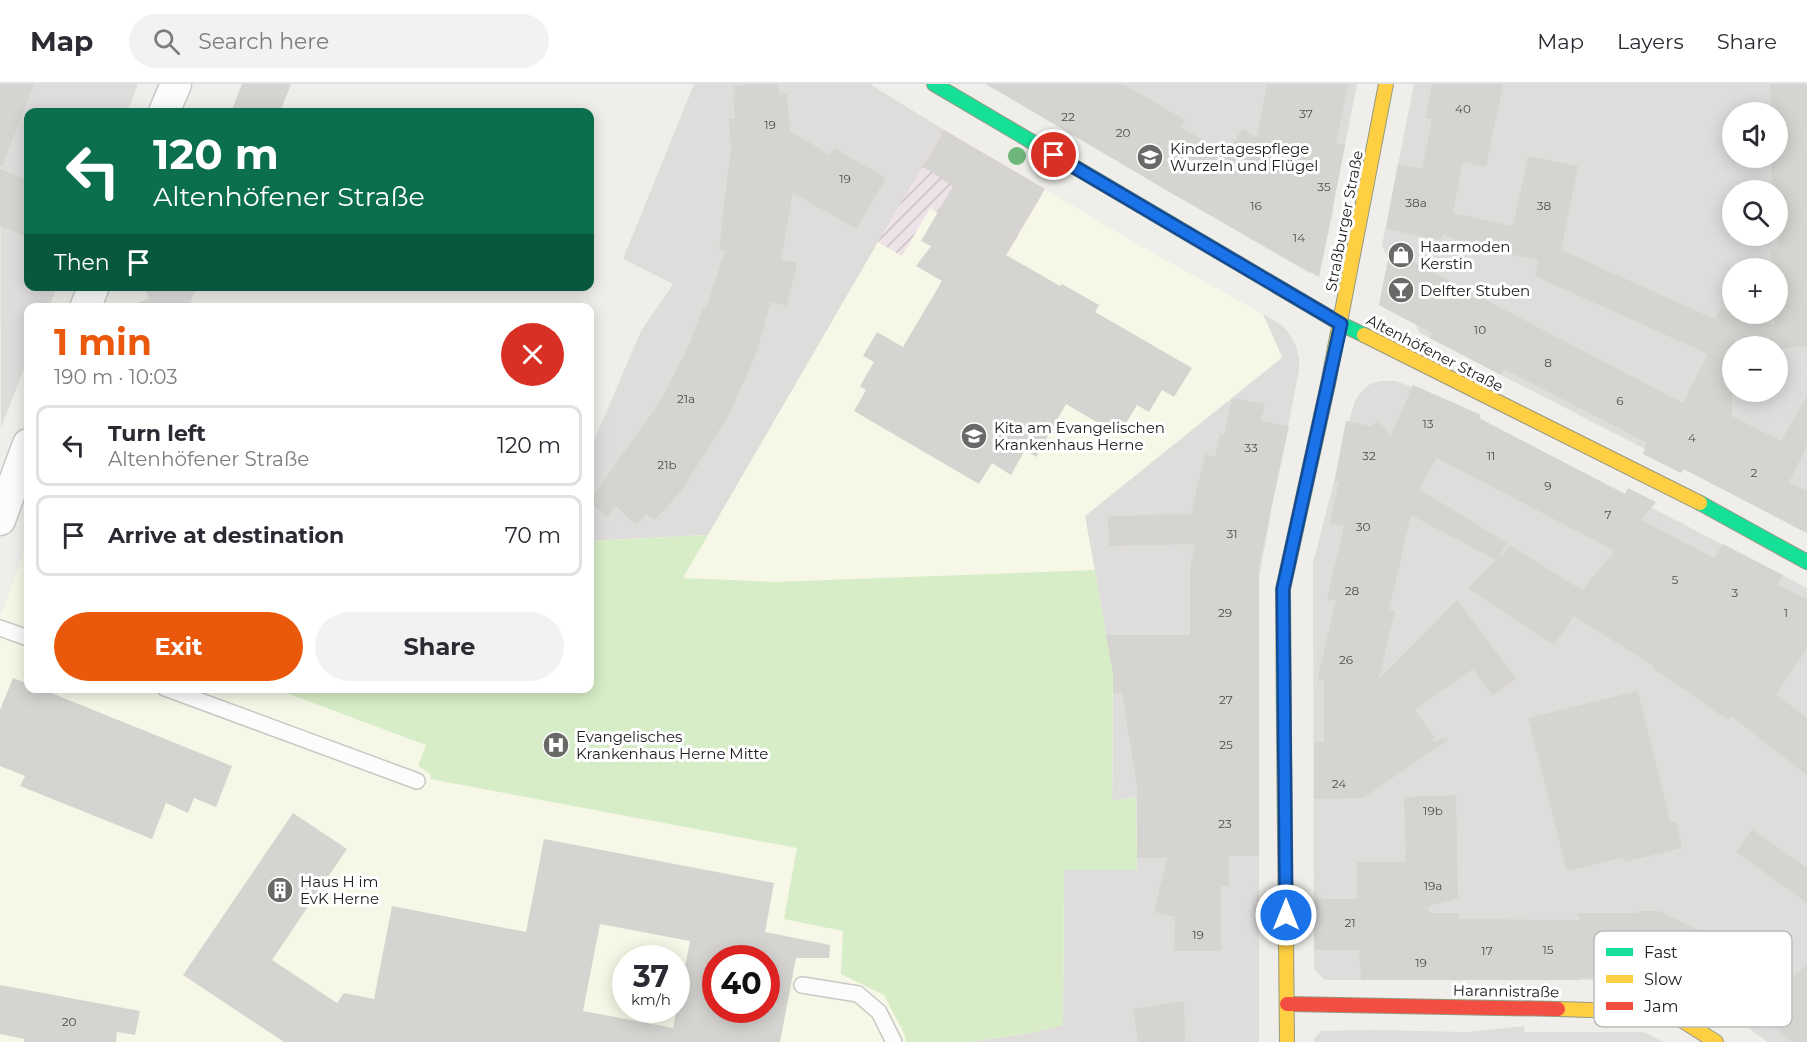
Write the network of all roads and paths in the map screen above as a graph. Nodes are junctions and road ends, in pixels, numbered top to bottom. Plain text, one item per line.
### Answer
1 (176, 84) edge
2 (934, 84) edge
3 (1386, 84) edge
4 (166, 108) edge
5 (1341, 324) junction
6 (16, 456) edge
7 (0, 520) edge
8 (1807, 562) edge
9 (0, 628) edge
10 (24, 637) edge
11 (179, 693) edge
12 (417, 781) dead end
13 (802, 985) dead end
14 (1287, 1004) junction
15 (1594, 1009) edge
16 (1695, 1027) edge
17 (894, 1042) edge
18 (1287, 1042) edge
19 (1716, 1042) edge

1 - 4 street
2 - 5 street, Altenhöfener Straße
3 - 5 street, Straßburger Straße
5 - 8 street, Altenhöfener Straße
5 - 14 street, Straßburger Straße
6 - 7 street
9 - 10 lane
11 - 12 lane
13 - 17 lane
14 - 15 street, Harannistraße
14 - 18 street, Straßburger Straße
16 - 19 street, Harannistraße

